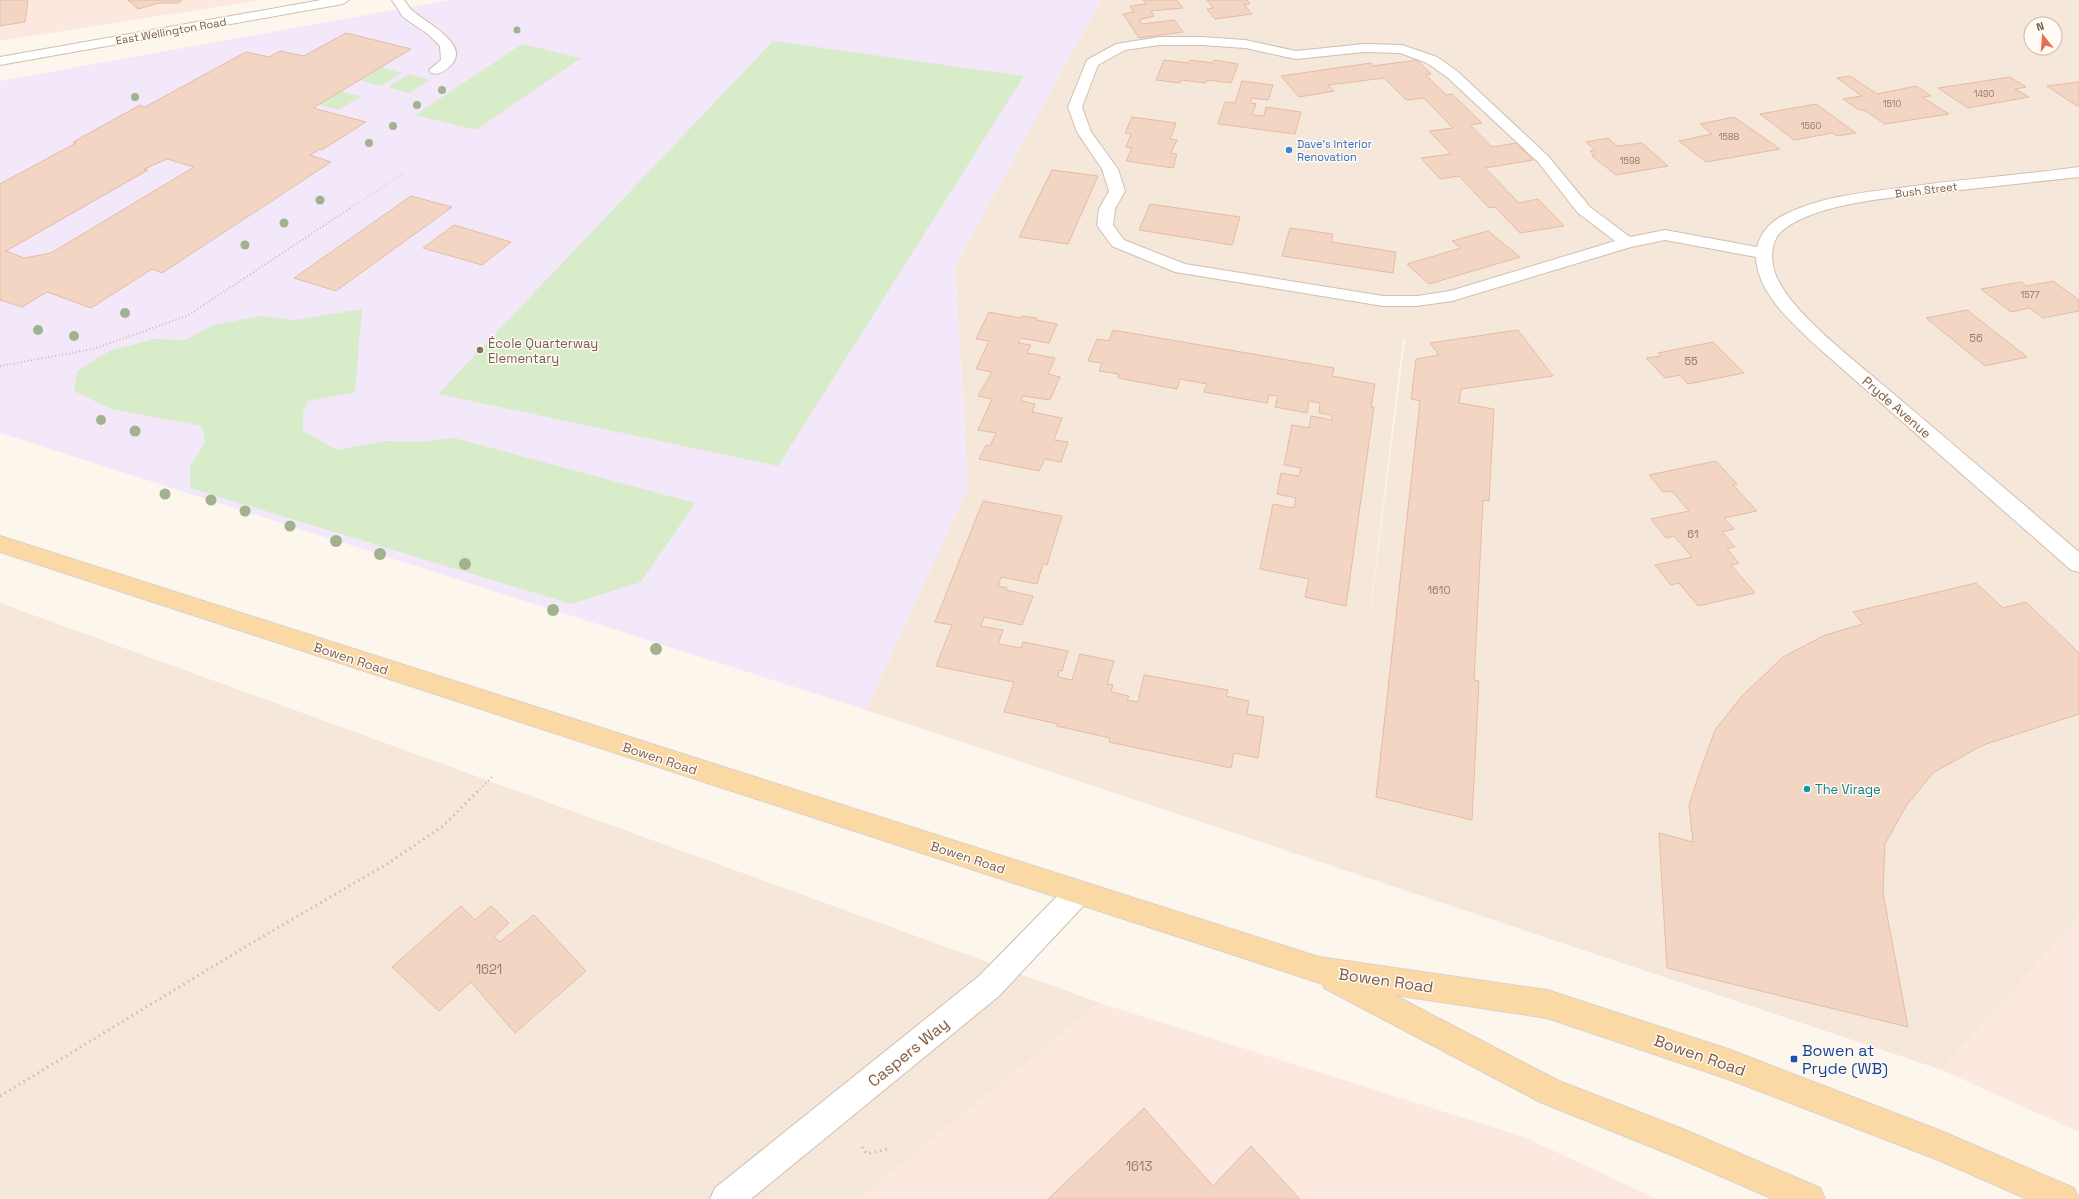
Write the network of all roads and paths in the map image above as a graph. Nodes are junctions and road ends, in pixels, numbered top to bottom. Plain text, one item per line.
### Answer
1 (343, 0) edge
2 (398, 0) edge
3 (0, 61) edge
4 (436, 70) dead end
5 (405, 172) dead end
6 (2079, 172) edge
7 (1627, 243) junction
8 (1763, 253) junction
9 (0, 366) edge
10 (0, 544) edge
11 (2079, 564) edge
12 (492, 777) dead end
13 (1078, 893) junction
14 (1319, 970) junction
15 (0, 1096) edge
16 (726, 1199) edge
17 (1809, 1199) edge
18 (2063, 1199) edge

1 - 3 street, East Wellington Road
2 - 4 street
5 - 9 path
6 - 8 street, Bush Street
7 - 7 street
7 - 8 street
8 - 11 street, Pryde Avenue
10 - 13 main road, Bowen Road
12 - 15 path
13 - 14 main road, Bowen Road
13 - 16 street, Caspers Way
14 - 17 main road, Bowen Road
14 - 18 main road, Bowen Road

